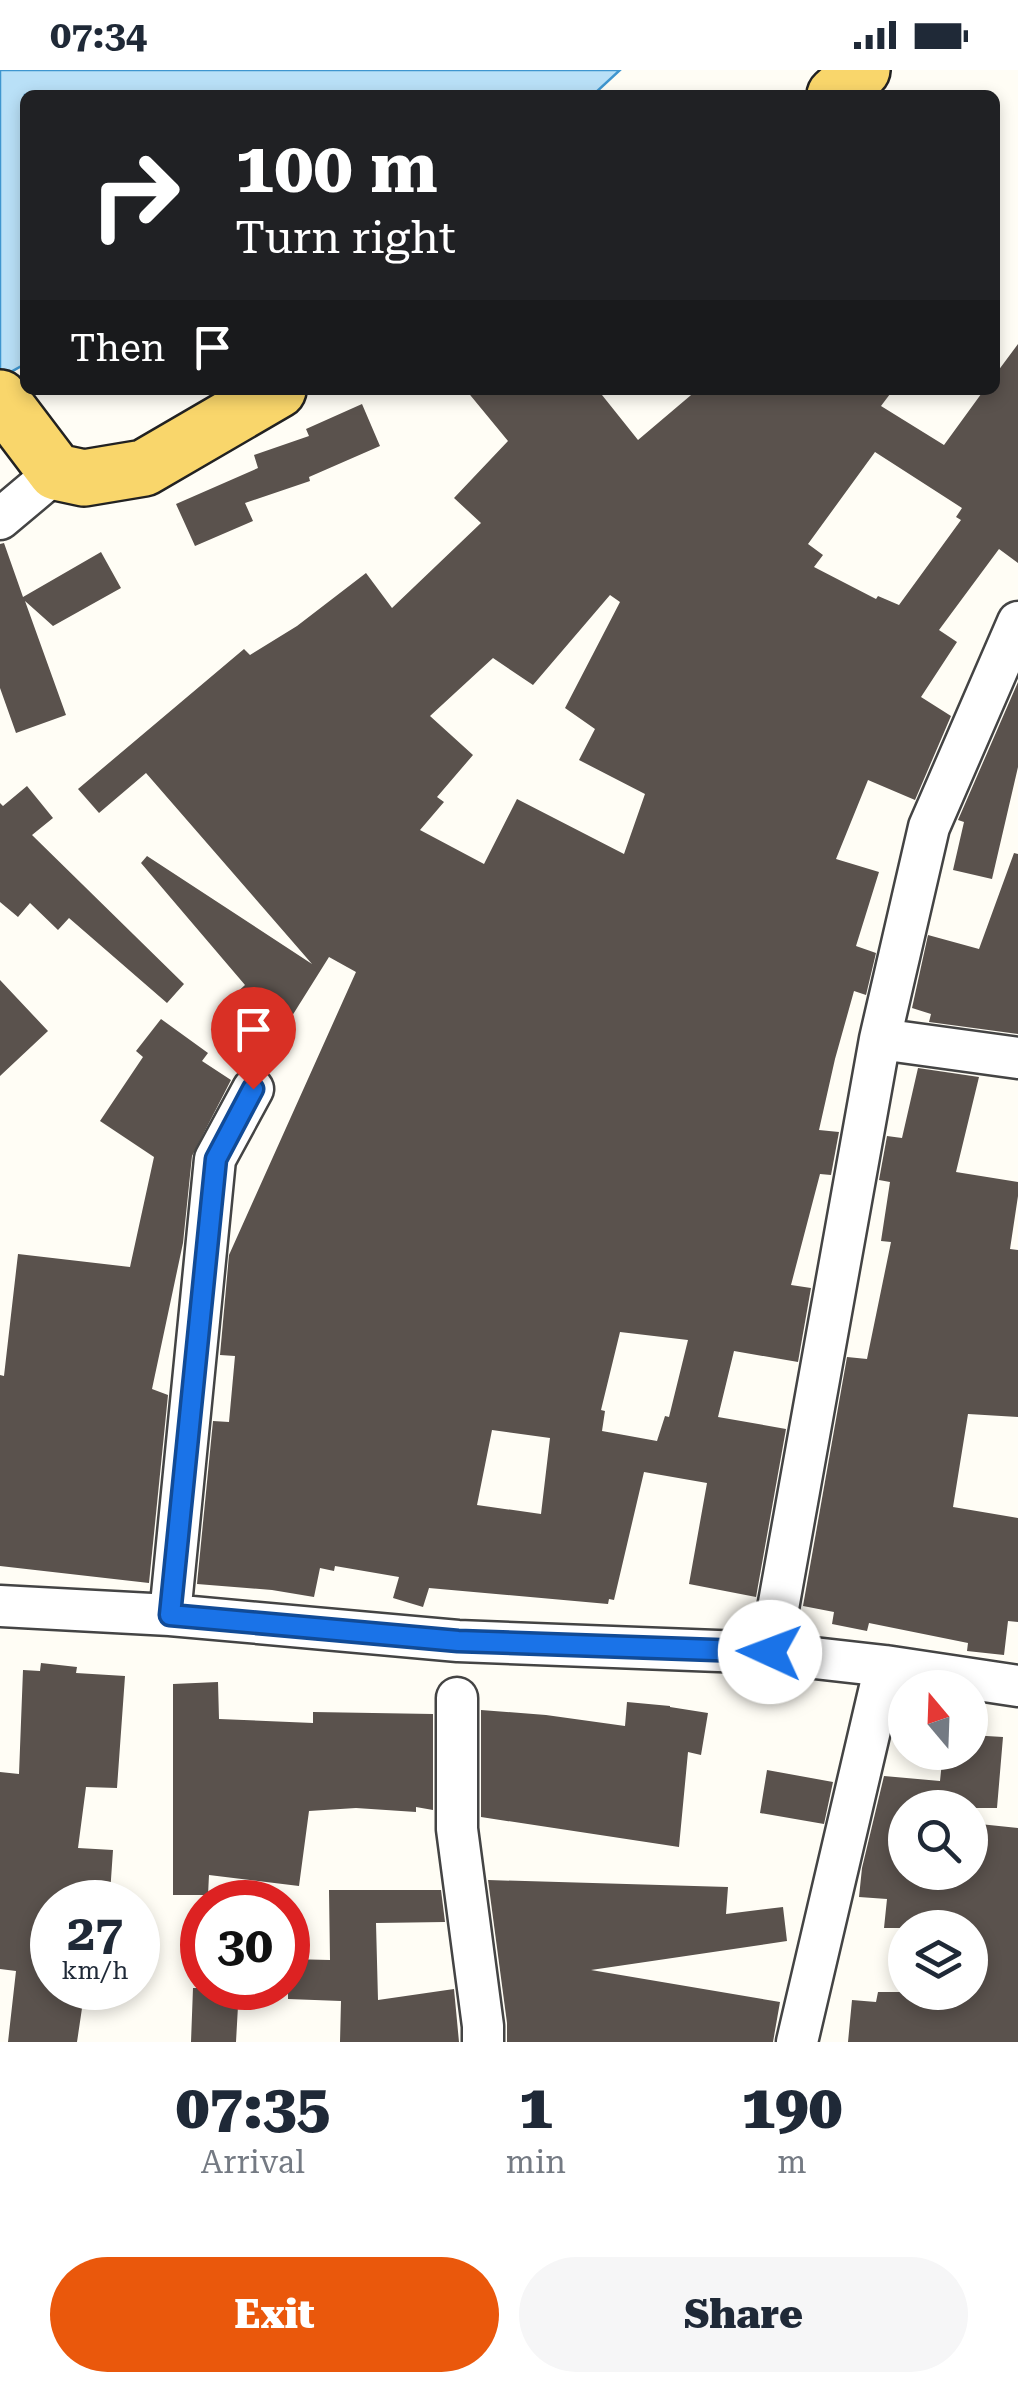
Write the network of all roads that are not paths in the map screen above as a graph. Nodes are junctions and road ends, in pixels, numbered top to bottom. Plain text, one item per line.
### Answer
1 (862, 70) edge
2 (840, 90) edge
3 (269, 395) edge
4 (3, 403) edge
5 (56, 472) junction
6 (0, 519) edge
7 (1018, 622) edge
8 (880, 1039) junction
9 (1018, 1058) edge
10 (253, 1089) dead end
11 (0, 1606) edge
12 (170, 1615) junction
13 (770, 1652) junction
14 (885, 1666) junction
15 (1018, 1686) edge
16 (457, 1698) dead end
17 (483, 2042) edge
18 (797, 2042) edge

1 - 2 main road
3 - 5 main road
4 - 5 main road
5 - 6 street
7 - 8 street
8 - 9 street
8 - 13 street
10 - 12 street
11 - 12 street
12 - 13 street
13 - 14 street
14 - 15 street
14 - 18 street
16 - 17 street

